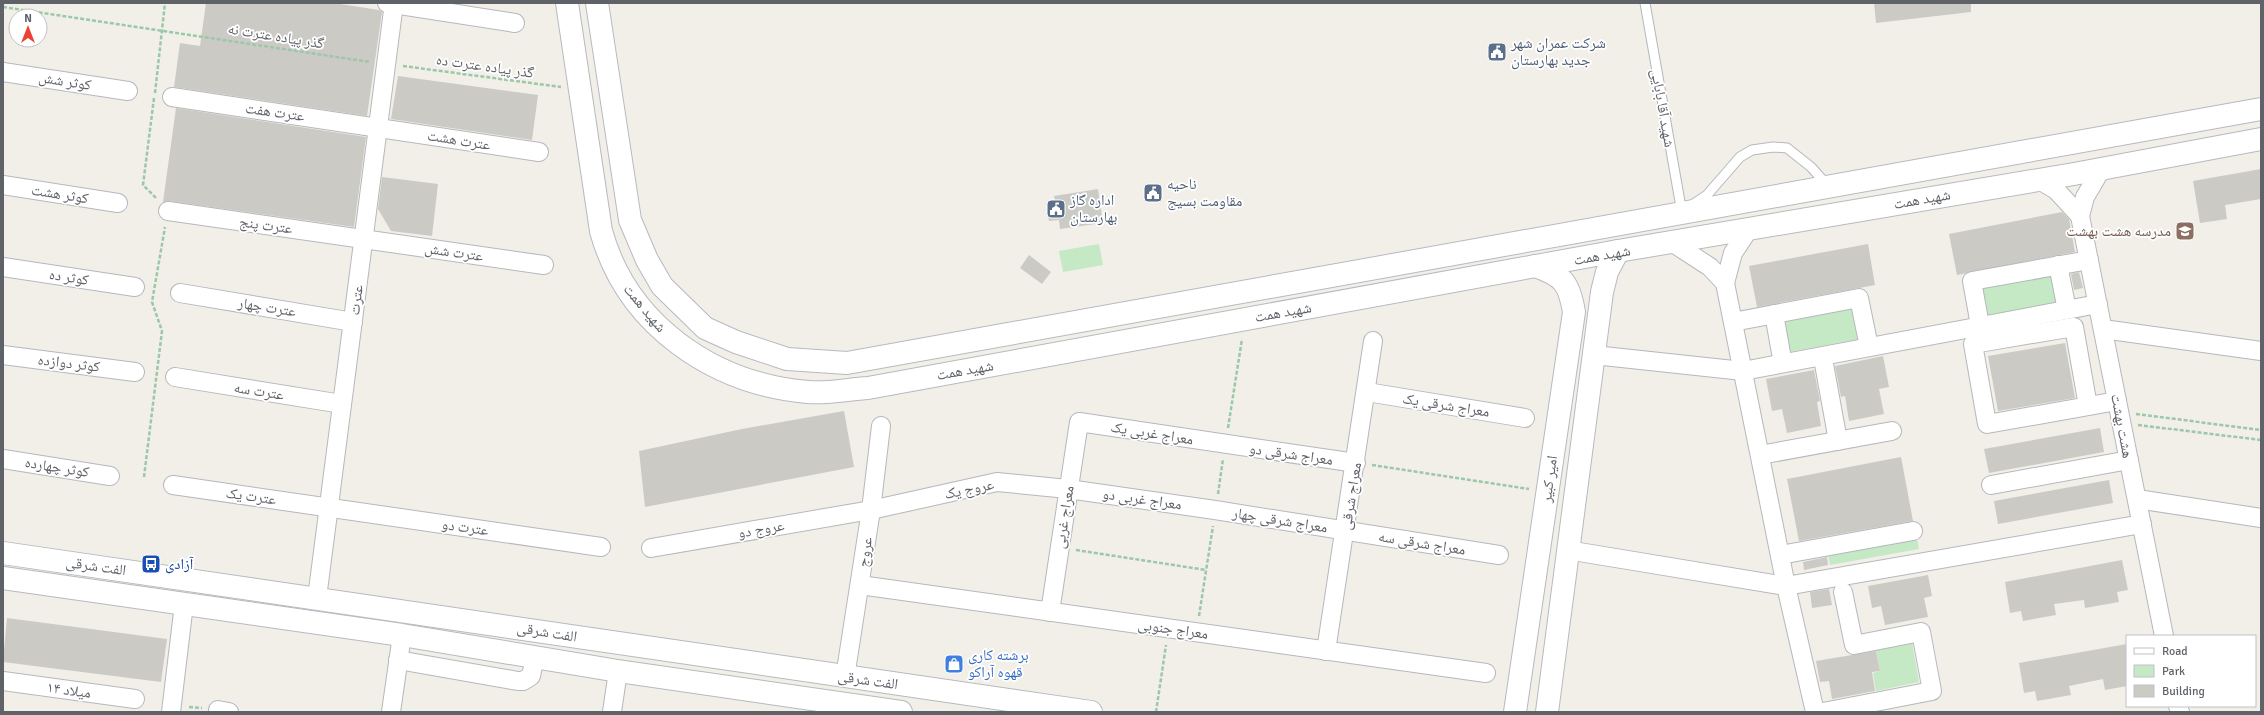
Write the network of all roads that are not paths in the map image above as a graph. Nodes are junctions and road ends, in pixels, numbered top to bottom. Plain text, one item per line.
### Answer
1 (392, 3) edge
2 (567, 3) edge
3 (597, 3) edge
4 (1645, 3) edge
5 (515, 23) dead end
6 (602, 37) junction
7 (573, 42) junction
8 (3, 72) edge
9 (128, 91) dead end
10 (172, 97) dead end
11 (2261, 109) edge
12 (378, 127) junction
13 (2261, 139) edge
14 (539, 152) dead end
15 (2102, 168) junction
16 (2039, 180) junction
17 (3, 185) edge
18 (1829, 187) junction
19 (118, 204) dead end
20 (168, 211) road end
21 (1681, 213) junction
22 (2080, 216) junction
23 (1749, 228) junction
24 (364, 239) junction
25 (1673, 244) junction
26 (1618, 251) junction
27 (2089, 260) junction
28 (544, 265) dead end
29 (2058, 265) junction
30 (1535, 266) junction
31 (3, 267) edge
32 (1726, 284) junction
33 (135, 287) dead end
34 (180, 293) dead end
35 (2098, 304) junction
36 (2066, 305) dead end
37 (1774, 314) junction
38 (1979, 320) dead end
39 (353, 322) junction
40 (1733, 322) junction
41 (2103, 330) junction
42 (1867, 337) dead end
43 (1373, 341) dead end
44 (2261, 351) edge
45 (1781, 353) dead end
46 (3, 355) edge
47 (1594, 355) junction
48 (1824, 364) dead end
49 (1743, 371) junction
50 (135, 372) dead end
51 (175, 377) dead end
52 (1367, 392) junction
53 (342, 404) junction
54 (2088, 406) junction
55 (2120, 412) junction
56 (1525, 418) dead end
57 (1079, 422) joint
58 (881, 426) dead end
59 (1892, 431) dead end
60 (1838, 440) junction
61 (1225, 445) joint
62 (1760, 455) junction
63 (3, 458) edge
64 (2129, 460) junction
65 (1356, 463) junction
66 (110, 476) dead end
67 (173, 485) dead end
68 (1991, 485) dead end
69 (1068, 489) junction
70 (2137, 499) junction
71 (329, 507) junction
72 (871, 510) junction
73 (1215, 510) joint
74 (2261, 518) edge
75 (2142, 524) junction
76 (1345, 531) junction
77 (1913, 531) dead end
78 (601, 547) dead end
79 (651, 548) dead end
80 (1567, 550) junction
81 (3, 553) edge
82 (1499, 555) dead end
83 (1780, 555) junction
84 (3, 578) edge
85 (860, 585) junction
86 (1786, 586) junction
87 (1843, 592) dead end
88 (317, 598) junction
89 (184, 604) junction
90 (1050, 612) junction
91 (402, 635) junction
92 (2164, 635) edge
93 (1326, 651) junction
94 (535, 657) junction
95 (398, 660) junction
96 (618, 671) junction
97 (1486, 673) dead end
98 (845, 677) junction
99 (3, 681) edge
100 (135, 699) dead end
101 (1880, 707) edge
102 (846, 708) edge
103 (171, 712) edge
104 (391, 712) edge
105 (612, 712) edge
106 (901, 712) edge
107 (1091, 712) edge
108 (1515, 712) edge
109 (1547, 712) edge
110 (1815, 712) edge
111 (1823, 712) edge

1 - 5 street
1 - 12 street, عترت
2 - 7 street, شهید همت
3 - 6 street, شهید همت
4 - 21 lane, شهید آقا بابایی
6 - 7 street
6 - 21 street, شهید همت
7 - 30 street, شهید همت
8 - 9 street, کوثر شش
10 - 12 street, عترت هفت
11 - 18 street, شهید همت
12 - 14 street, عترت هشت
12 - 24 street, عترت
13 - 15 street, شهید همت
15 - 16 street, شهید همت
15 - 22 street
16 - 22 street
16 - 23 street, شهید همت
17 - 19 street, کوثر هشت
18 - 21 street, شهید همت
18 - 21 lane
20 - 24 street, عترت پنج
22 - 27 street, هشت بهشت
23 - 25 street, شهید همت
23 - 32 street
24 - 28 street, عترت شش
24 - 39 street, عترت
25 - 26 street, شهید همت
25 - 32 street
26 - 30 street, شهید همت
26 - 47 street, امیر کبیر
27 - 29 street
27 - 35 street, هشت بهشت
29 - 36 street
29 - 38 street
30 - 108 street, امیر کبیر
31 - 33 street, کوثر ده
32 - 40 street
34 - 39 street, عترت چهار
35 - 41 street, هشت بهشت
35 - 49 street
37 - 40 street
37 - 42 street
37 - 45 street
39 - 53 street, عترت
40 - 49 street
41 - 44 street
41 - 55 street, هشت بهشت
43 - 52 street, معراج شرقی
46 - 50 street, کوثر دوازده
47 - 49 street
47 - 80 street, امیر کبیر
48 - 60 street
49 - 62 street
51 - 53 street, عترت سه
52 - 56 street, معراج شرقی یک
52 - 65 street, معراج شرقی
53 - 71 street, عترت
54 - 54 street
54 - 55 street
55 - 64 street, هشت بهشت
57 - 61 street, معراج غربی یک
57 - 69 street, معراج غربی
58 - 72 street, عروج
59 - 60 street
60 - 62 street
61 - 65 street, معراج شرقی دو
62 - 83 street
63 - 66 street, کوثر چهارده
64 - 68 street
64 - 70 street, هشت بهشت
65 - 76 street, معراج شرقی
67 - 71 street, عترت یک
69 - 72 street, عروج یک
69 - 73 street, معراج غربی دو
69 - 90 street, معراج غربی
70 - 74 street
70 - 75 street, هشت بهشت
71 - 78 street, عترت دو
71 - 88 street, عترت
72 - 79 street, عروج دو
72 - 85 street, عروج
73 - 76 street, معراج شرقی چهار
75 - 86 street
75 - 92 street, هشت بهشت
76 - 82 street, معراج شرقی سه
76 - 93 street, معراج شرقی
77 - 83 street
80 - 86 street
80 - 109 street, امیر کبیر
81 - 88 street, الفت شرقی
83 - 86 street
84 - 89 street, الفت شرقی
85 - 90 street, معراج جنوبی
85 - 98 street, عروج
86 - 110 street
87 - 101 street
88 - 98 street, الفت شرقی
89 - 91 street, الفت شرقی
89 - 103 street
90 - 93 street, معراج جنوبی
91 - 94 street, الفت شرقی
91 - 95 street
93 - 97 street, معراج جنوبی
94 - 95 street
94 - 96 street, الفت شرقی
95 - 104 street
96 - 102 street, الفت شرقی
96 - 105 street
98 - 107 street, الفت شرقی
99 - 100 street, میلاد ۱۴
101 - 111 street
102 - 106 street, الفت شرقی

